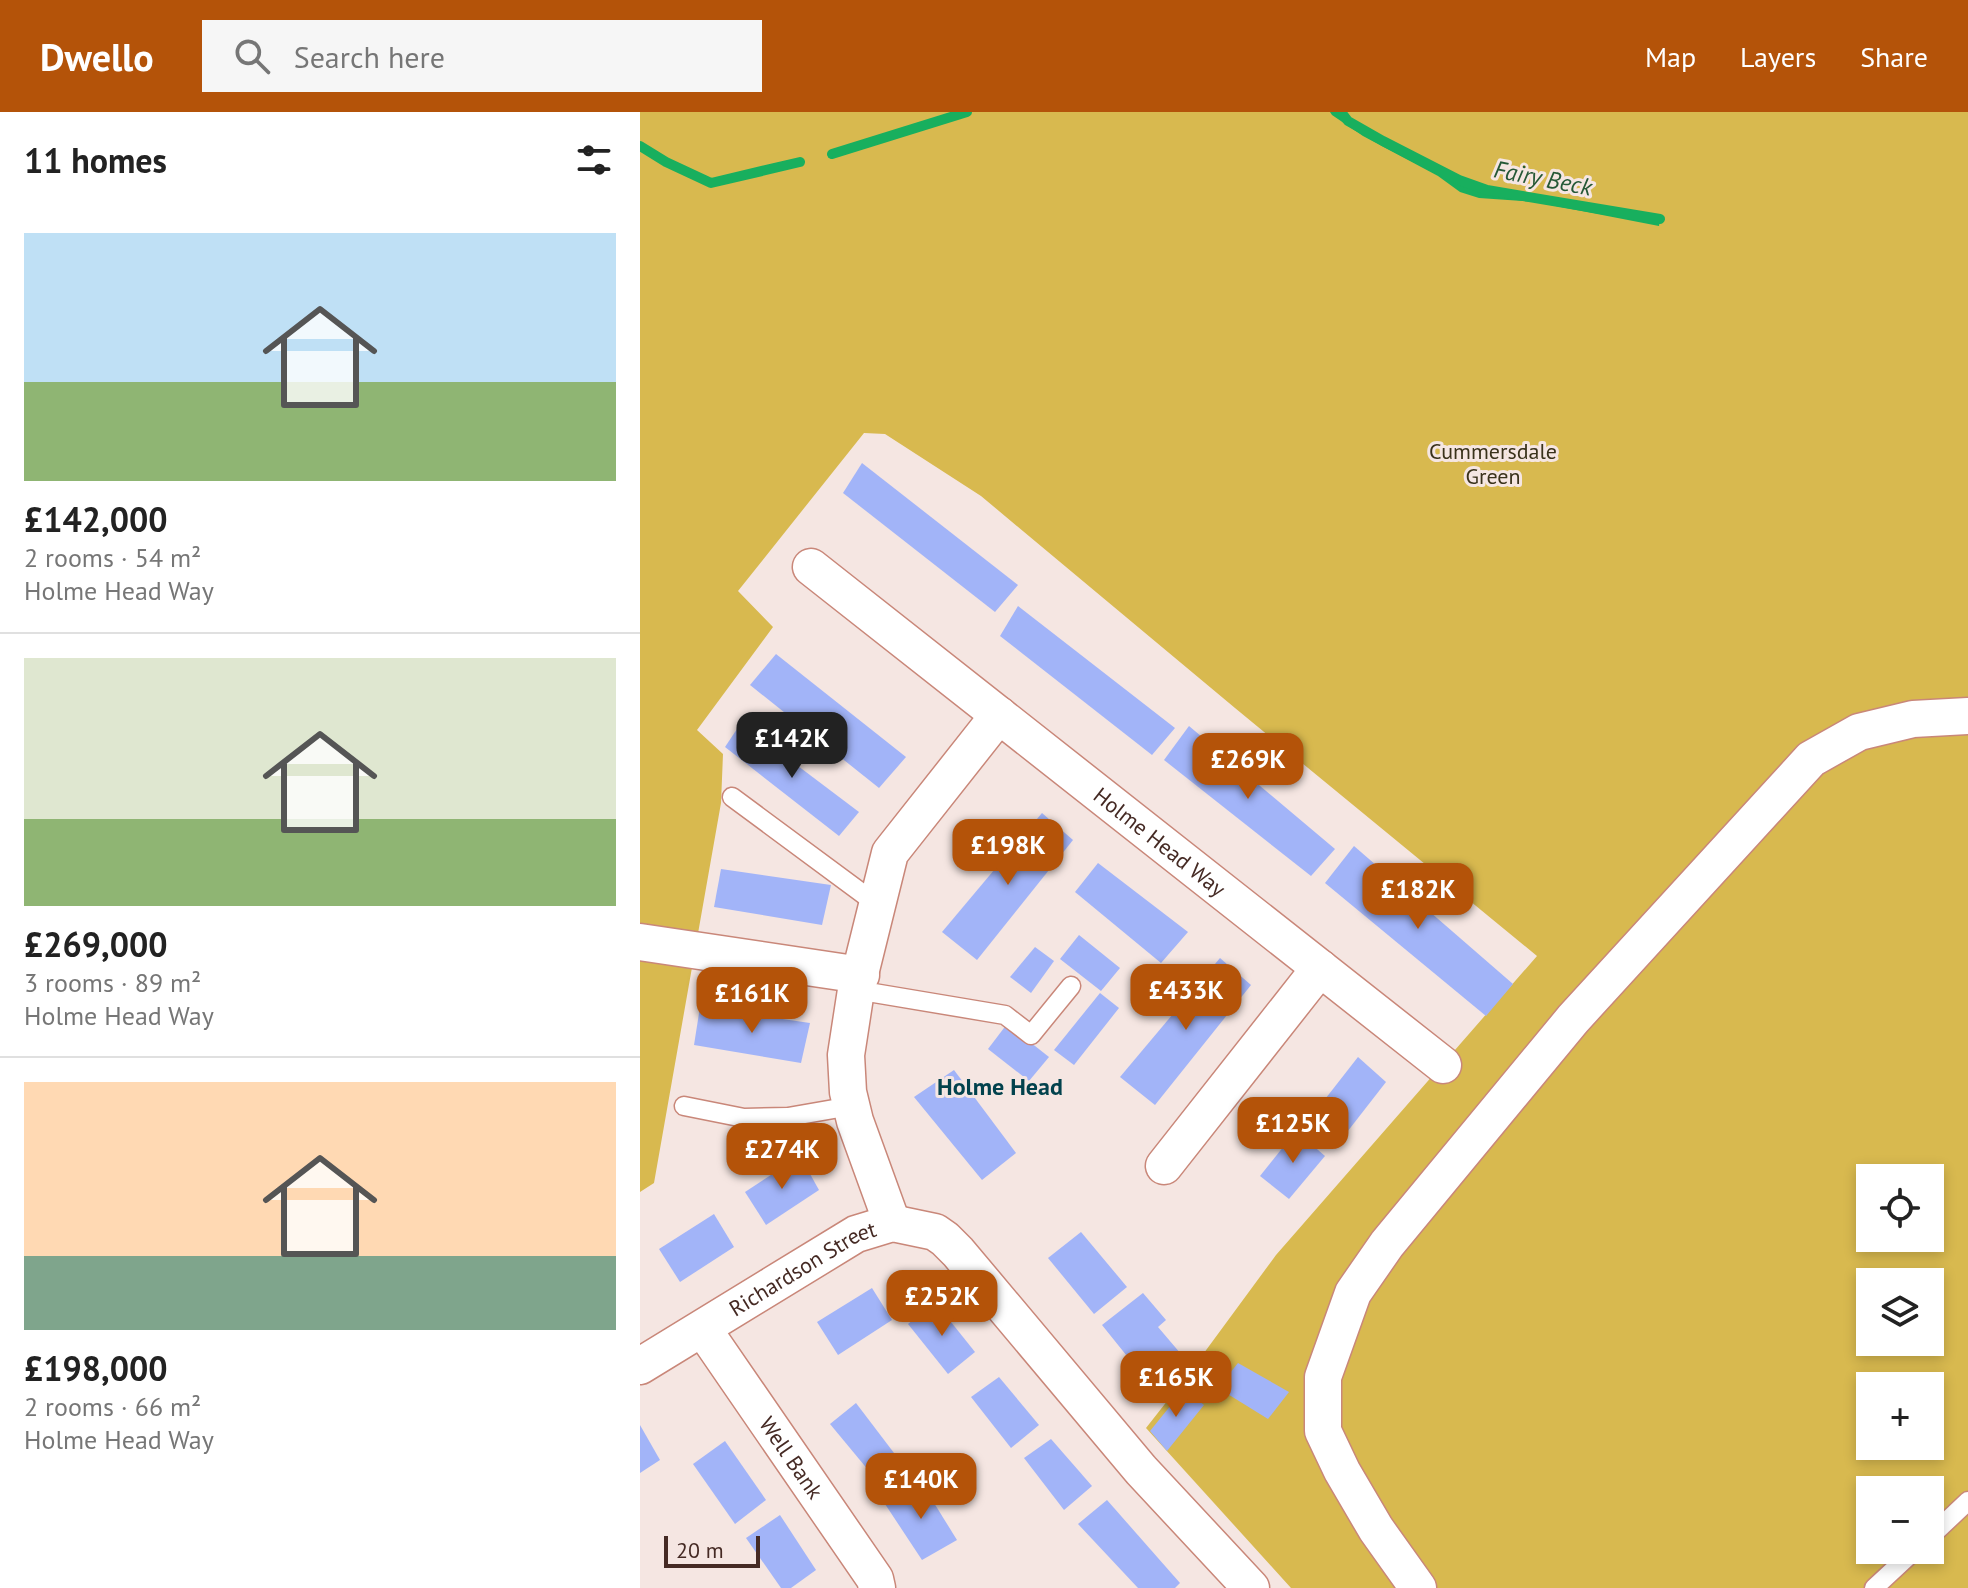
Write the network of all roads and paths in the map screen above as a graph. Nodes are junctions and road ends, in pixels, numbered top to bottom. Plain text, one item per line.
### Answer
1 (811, 567) dead end
2 (999, 715) junction
3 (1968, 716) edge
4 (732, 797) dead end
5 (878, 905) junction
6 (640, 942) edge
7 (1320, 968) junction
8 (859, 982) junction
9 (1071, 986) dead end
10 (1443, 1065) dead end
11 (684, 1106) dead end
12 (851, 1106) junction
13 (1164, 1166) dead end
14 (892, 1223) junction
15 (703, 1329) junction
16 (640, 1366) edge
17 (1968, 1501) edge
18 (1944, 1524) edge
19 (1900, 1564) edge
20 (877, 1588) edge
21 (1251, 1588) edge
22 (1418, 1588) edge
23 (1874, 1588) edge

1 - 2 street, Holme Head Way
2 - 5 street
2 - 7 street, Holme Head Way
3 - 22 street
4 - 5 lane
5 - 8 street
6 - 8 street
7 - 10 street, Holme Head Way
7 - 13 street
8 - 9 lane
8 - 12 street
11 - 12 lane
12 - 14 street
14 - 15 street, Richardson Street
14 - 21 street, Richardson Street
15 - 16 street, Richardson Street
15 - 20 street, Well Bank
17 - 18 lane
19 - 23 lane

